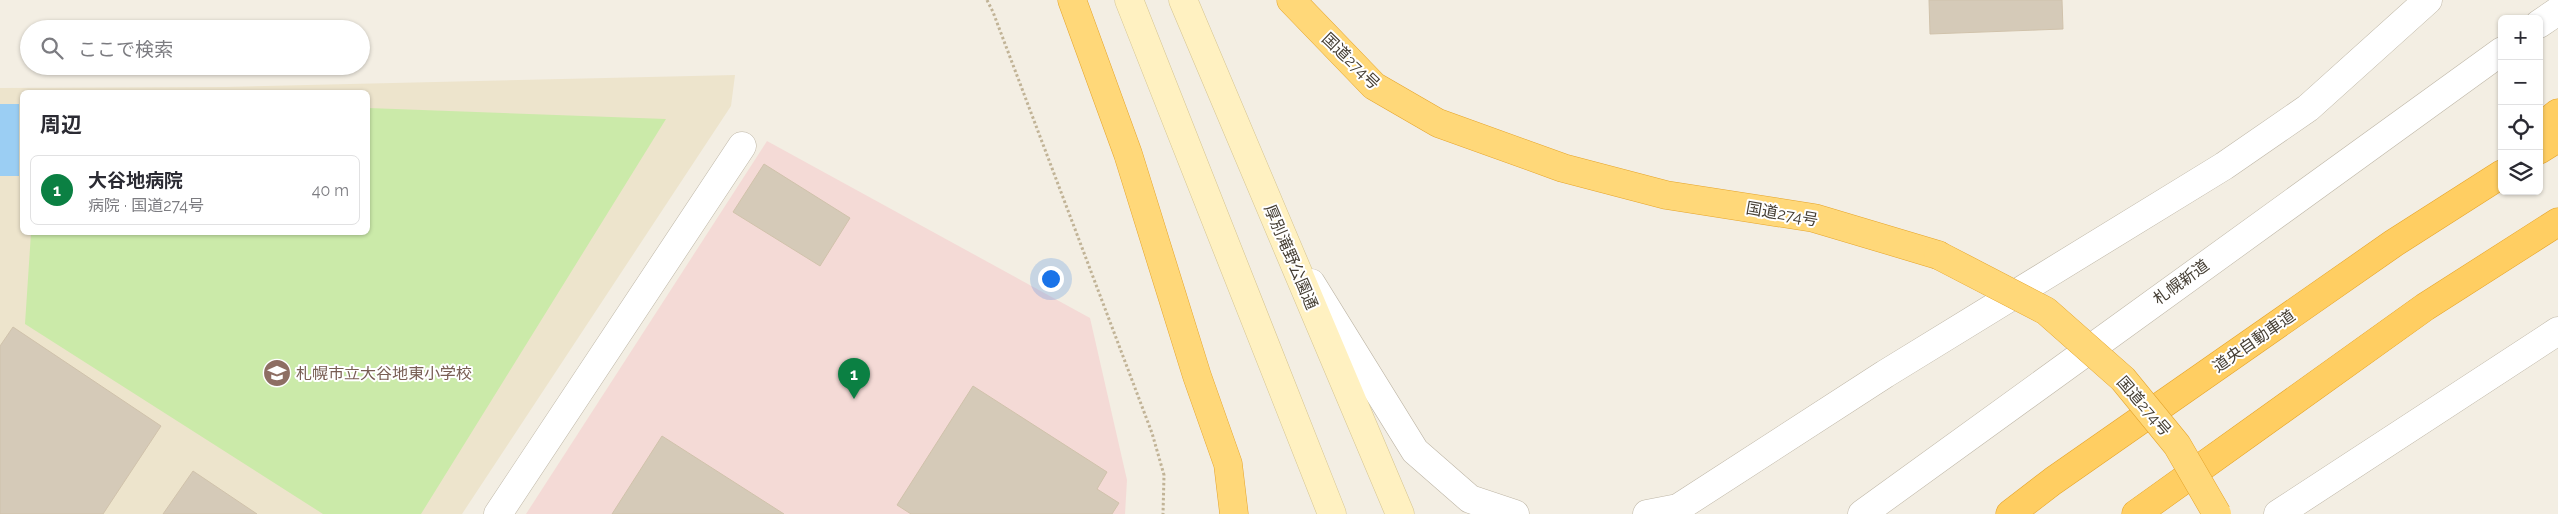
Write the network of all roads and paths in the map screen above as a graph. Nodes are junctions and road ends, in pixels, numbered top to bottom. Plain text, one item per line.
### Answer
1 (986, 0) edge
2 (1072, 0) edge
3 (1129, 0) edge
4 (1183, 0) edge
5 (2428, 0) edge
6 (1292, 2) edge
7 (2558, 11) edge
8 (2543, 21) edge
9 (2498, 55) edge
10 (2558, 114) edge
11 (2543, 125) edge
12 (2558, 138) edge
13 (742, 146) dead end
14 (2543, 147) edge
15 (2498, 161) edge
16 (2498, 177) edge
17 (2558, 222) edge
18 (1283, 237) junction
19 (2394, 242) junction
20 (2558, 330) edge
21 (1673, 511) edge
22 (498, 514) edge
23 (1163, 514) edge
24 (1234, 514) edge
25 (1332, 514) edge
26 (1400, 514) edge
27 (1515, 514) edge
28 (1647, 514) edge
29 (1862, 514) edge
30 (2010, 514) edge
31 (2136, 514) edge
32 (2217, 514) edge
33 (2278, 514) edge

1 - 23 path
2 - 24 highway
3 - 25 main road
4 - 18 main road, 厚別滝野公園通
5 - 21 street
6 - 32 highway, 国道274号, bridge
7 - 8 street
9 - 29 street, 札幌新道
10 - 11 highway
12 - 14 highway
13 - 22 street
15 - 19 highway
16 - 19 highway, 道央自動車道
17 - 31 highway
18 - 26 main road, 厚別滝野公園通
18 - 27 street
19 - 30 highway, 道央自動車道
20 - 33 street
21 - 28 street

